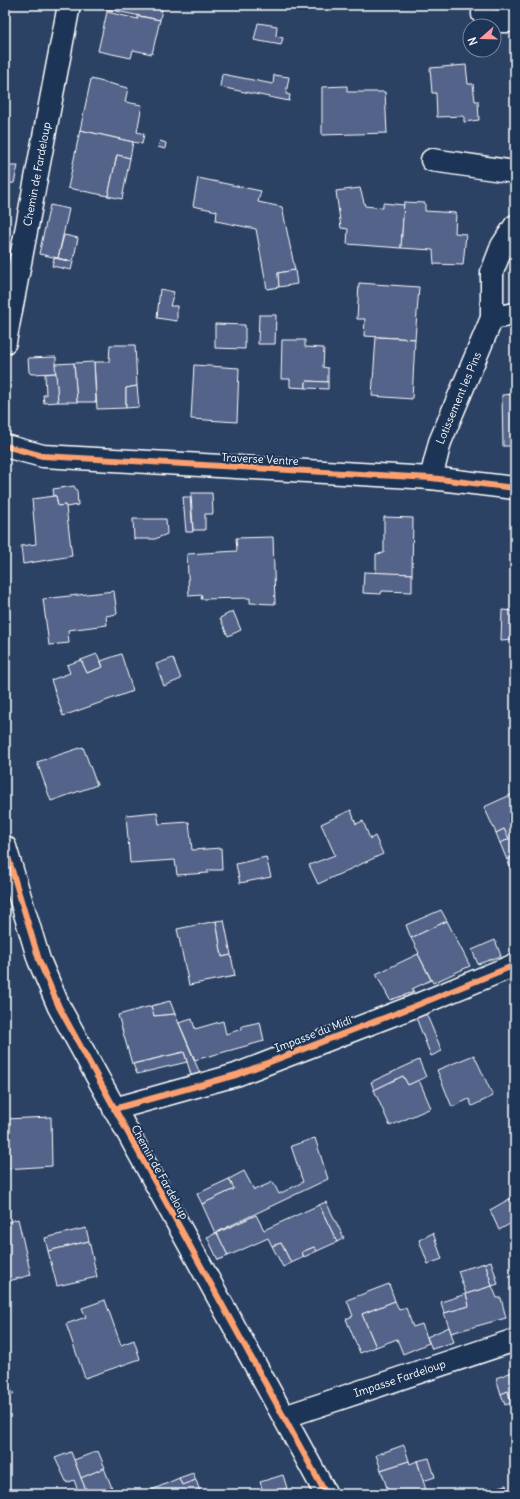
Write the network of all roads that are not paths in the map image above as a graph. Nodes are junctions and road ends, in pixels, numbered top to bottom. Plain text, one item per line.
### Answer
1 (68, 5) edge
2 (484, 5) edge
3 (515, 6) edge
4 (432, 160) dead end
5 (515, 172) edge
6 (515, 226) edge
7 (515, 314) edge
8 (492, 318) junction
9 (5, 342) edge
10 (5, 446) edge
11 (431, 478) junction
12 (515, 488) edge
13 (5, 847) edge
14 (515, 965) edge
15 (114, 1109) junction
16 (515, 1340) edge
17 (284, 1417) junction
18 (326, 1494) edge

1 - 9 street, Chemin de Fardeloup
2 - 3 street
4 - 5 street
6 - 8 street, Lotissement les Pins
7 - 8 street
8 - 11 street, Lotissement les Pins
10 - 11 street, Traverse Ventre
11 - 12 street, Traverse Ventre
13 - 15 street, Chemin de Fardeloup
14 - 15 street, Impasse du Midi
15 - 17 street, Chemin de Fardeloup
16 - 17 street, Impasse Fardeloup
17 - 18 street, Chemin de Fardeloup

